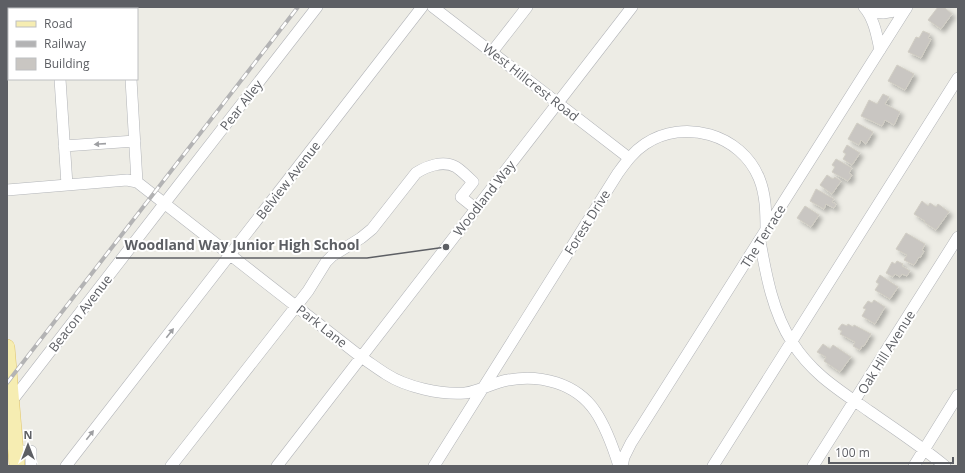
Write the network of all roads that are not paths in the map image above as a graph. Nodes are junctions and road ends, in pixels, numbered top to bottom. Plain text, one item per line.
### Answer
1 (317, 7) edge
2 (422, 7) edge
3 (433, 7) edge
4 (527, 7) edge
5 (632, 7) edge
6 (907, 8) edge
7 (866, 9) edge
8 (880, 50) junction
9 (492, 52) junction
10 (958, 78) edge
11 (60, 80) edge
12 (131, 80) edge
13 (558, 104) junction
14 (135, 142) junction
15 (64, 146) junction
16 (629, 158) junction
17 (137, 182) junction
18 (67, 185) junction
19 (7, 190) edge
20 (164, 204) junction
21 (476, 209) junction
22 (763, 236) junction
23 (958, 237) edge
24 (231, 254) junction
25 (296, 306) junction
26 (791, 342) junction
27 (7, 347) edge
28 (361, 357) junction
29 (484, 387) junction
30 (958, 396) edge
31 (854, 401) junction
32 (11, 402) junction
33 (924, 449) junction
34 (13, 450) edge
35 (31, 466) edge
36 (66, 466) edge
37 (171, 466) edge
38 (277, 466) edge
39 (434, 466) edge
40 (620, 466) edge
41 (713, 466) edge
42 (813, 466) edge
43 (914, 466) edge
44 (945, 466) edge

1 - 20 street, Pear Alley
2 - 24 street, Belview Avenue
3 - 9 street, West Hillcrest Road
4 - 9 street
5 - 13 street, Woodland Way
6 - 7 street
6 - 8 street, The Terrace
7 - 8 street
8 - 22 street, The Terrace
9 - 13 street, West Hillcrest Road
10 - 26 street
11 - 15 street
12 - 14 street
13 - 16 street, West Hillcrest Road
13 - 21 street, Woodland Way
14 -> 15 street
14 - 17 street
15 - 18 street
16 - 22 street, Forest Drive
16 - 29 street, Forest Drive
17 - 18 street
17 - 20 street, Park Lane
18 - 19 street
20 - 24 street, Park Lane
20 - 32 street, Beacon Avenue
21 - 25 street
21 - 28 street, Woodland Way
22 - 26 street
22 - 40 street, The Terrace
23 - 31 street, Oak Hill Avenue
24 - 25 street, Park Lane
36 -> 24 street, Belview Avenue
25 - 28 street, Park Lane
25 - 37 street
26 - 31 street
26 - 41 street
27 - 32 main road
28 - 29 street, Park Lane
28 - 38 street, Woodland Way
29 - 39 street, Forest Drive
29 - 40 street, Park Lane
30 - 33 street
31 - 33 street
31 - 42 street, Oak Hill Avenue
32 - 34 main road
33 - 43 street
33 - 44 street
34 - 35 street

